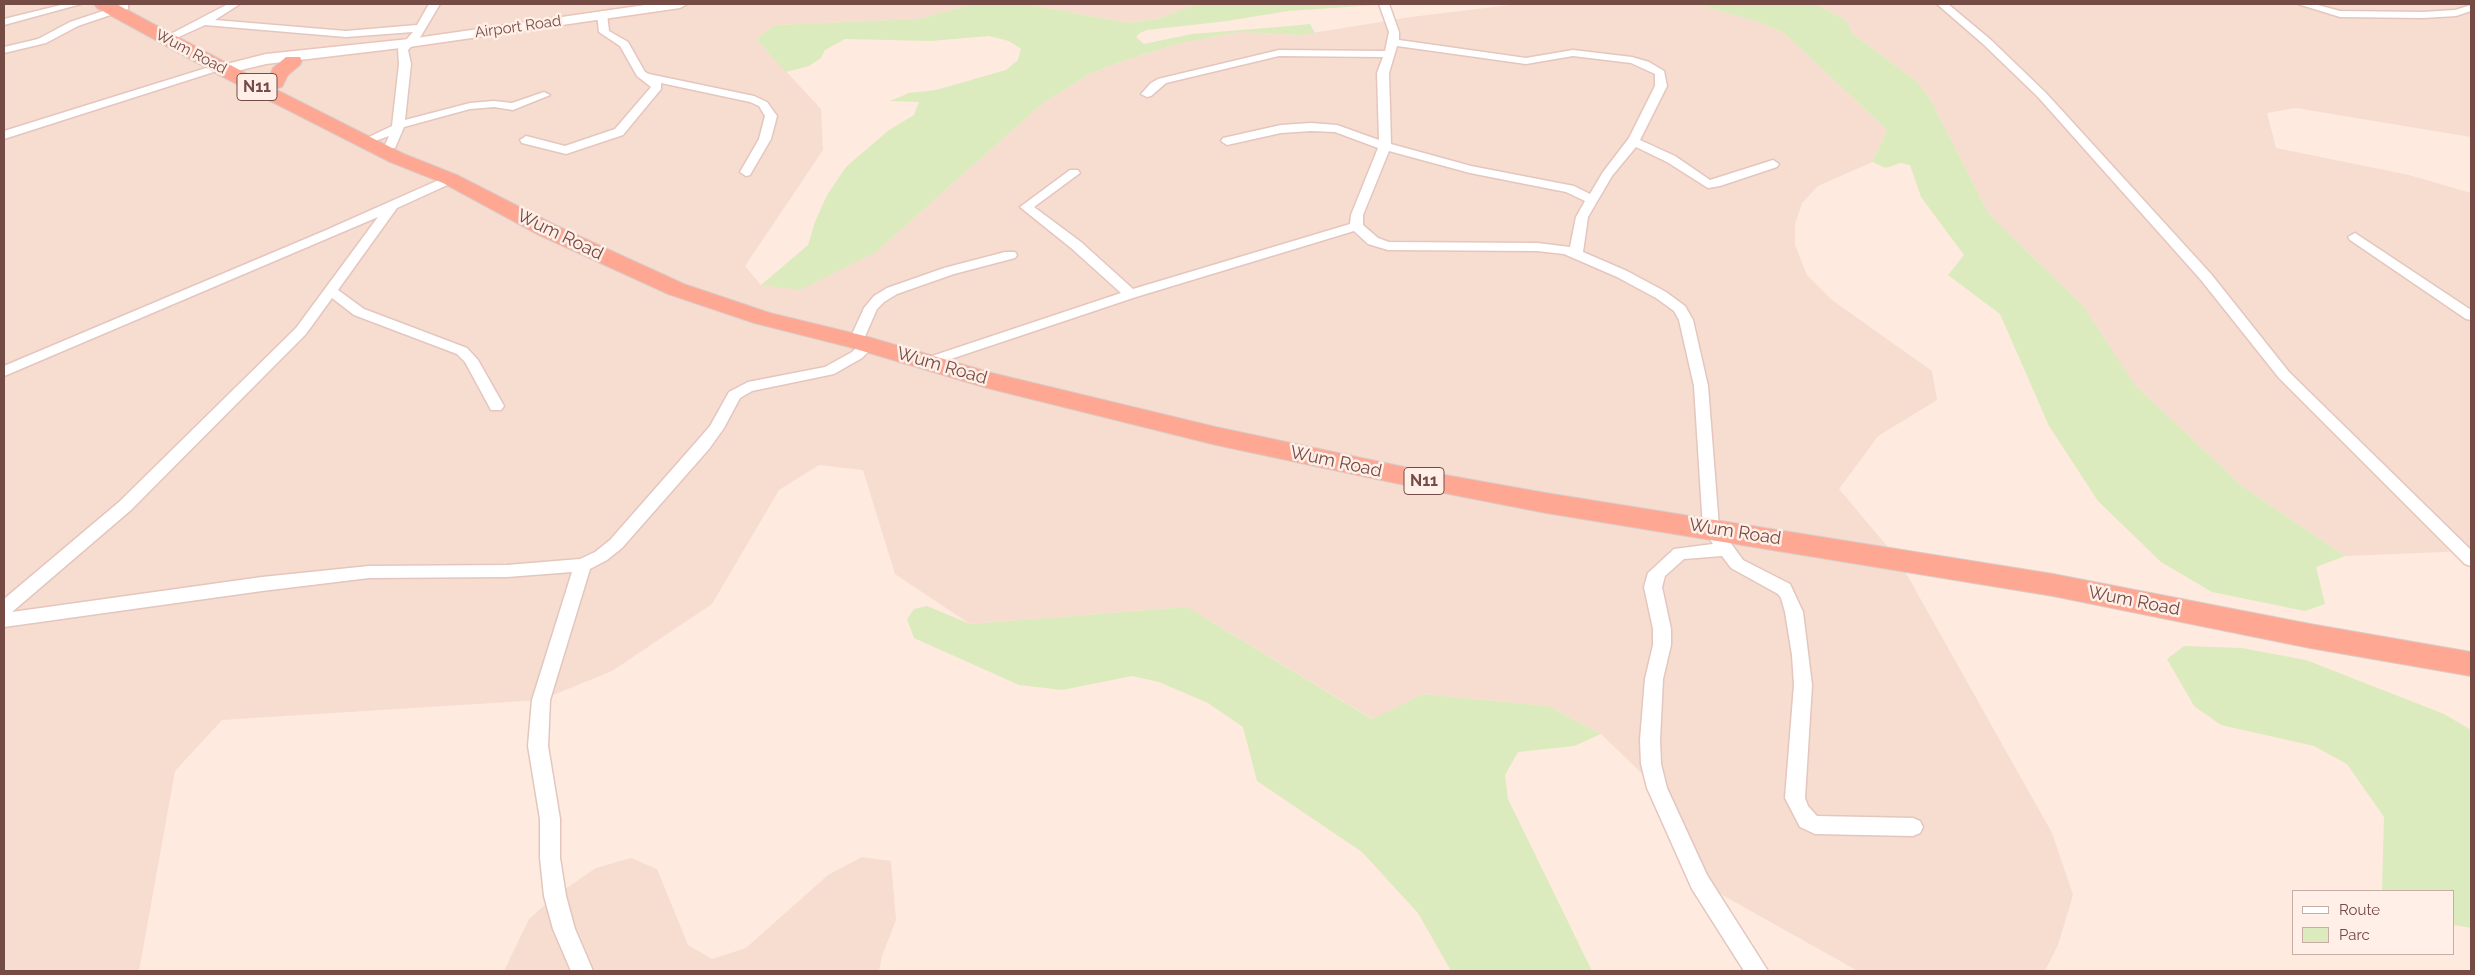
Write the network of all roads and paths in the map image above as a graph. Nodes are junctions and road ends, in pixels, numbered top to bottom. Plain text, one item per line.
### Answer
1 (76, 4) edge
2 (235, 4) edge
3 (435, 4) edge
4 (680, 4) edge
5 (1384, 4) edge
6 (1942, 4) edge
7 (2303, 4) edge
8 (661, 5) edge
9 (115, 6) edge
10 (2471, 8) edge
11 (602, 14) junction
12 (4, 22) edge
13 (204, 22) junction
14 (420, 28) junction
15 (337, 34) junction
16 (173, 36) junction
17 (409, 42) junction
18 (1391, 48) junction
19 (357, 49) junction
20 (4, 50) edge
21 (325, 52) junction
22 (293, 61) junction
23 (233, 69) junction
24 (644, 77) junction
25 (275, 83) junction
26 (1147, 94) dead end
27 (544, 95) dead end
28 (391, 134) junction
29 (4, 135) edge
30 (526, 140) dead end
31 (1227, 141) dead end
32 (1633, 142) junction
33 (1384, 146) junction
34 (414, 163) junction
35 (1773, 164) dead end
36 (746, 172) dead end
37 (1074, 173) dead end
38 (450, 180) junction
39 (1591, 200) junction
40 (392, 206) junction
41 (1356, 226) junction
42 (2355, 237) dead end
43 (1576, 253) junction
44 (1010, 255) dead end
45 (331, 291) junction
46 (1131, 294) junction
47 (2471, 316) edge
48 (862, 342) junction
49 (928, 362) junction
50 (4, 371) edge
51 (496, 406) dead end
52 (1718, 538) junction
53 (2471, 560) edge
54 (583, 565) junction
55 (4, 609) edge
56 (4, 620) edge
57 (2471, 664) edge
58 (1913, 827) dead end
59 (582, 971) edge
60 (1757, 971) edge

1 - 12 street
2 - 13 street
3 - 14 street
4 - 8 main road, Airport Road
5 - 18 street
6 - 53 street
7 - 10 street
8 - 11 main road, Airport Road
9 - 16 highway, Wum Road / N11
9 - 20 street
11 - 17 main road, Airport Road
11 - 24 street
13 - 15 street
13 - 16 street
14 - 15 street
14 - 17 street
15 - 21 street
16 - 23 highway, Wum Road / N11
17 - 19 main road, Airport Road
17 - 28 street
18 - 26 street
18 - 32 street
18 - 33 street
19 - 21 main road, Airport Road
19 - 22 main road, Airport Road
21 - 23 main road, Airport Road
22 - 23 main road, Airport Road
22 - 25 highway
23 - 25 highway, Wum Road / N11
23 - 29 street
23 - 34 highway, Wum Road / N11
24 - 30 street
24 - 36 street
25 - 28 highway, Wum Road / N11
27 - 28 street
28 - 34 highway, Wum Road / N11
31 - 33 street
32 - 35 street
32 - 39 street
33 - 39 street
33 - 41 street
34 - 38 highway, Wum Road / N11
37 - 46 street
38 - 40 street
38 - 48 highway, Wum Road / N11
39 - 43 street
40 - 45 street
40 - 50 street
41 - 43 street
41 - 46 street
42 - 47 street
43 - 52 street
44 - 48 street
45 - 51 street
45 - 55 street
46 - 49 street
48 - 49 highway, Wum Road / N11
48 - 54 street
49 - 52 highway, Wum Road / N11
52 - 57 highway, Wum Road / N11
52 - 58 street
52 - 60 street
54 - 56 street
54 - 59 street

